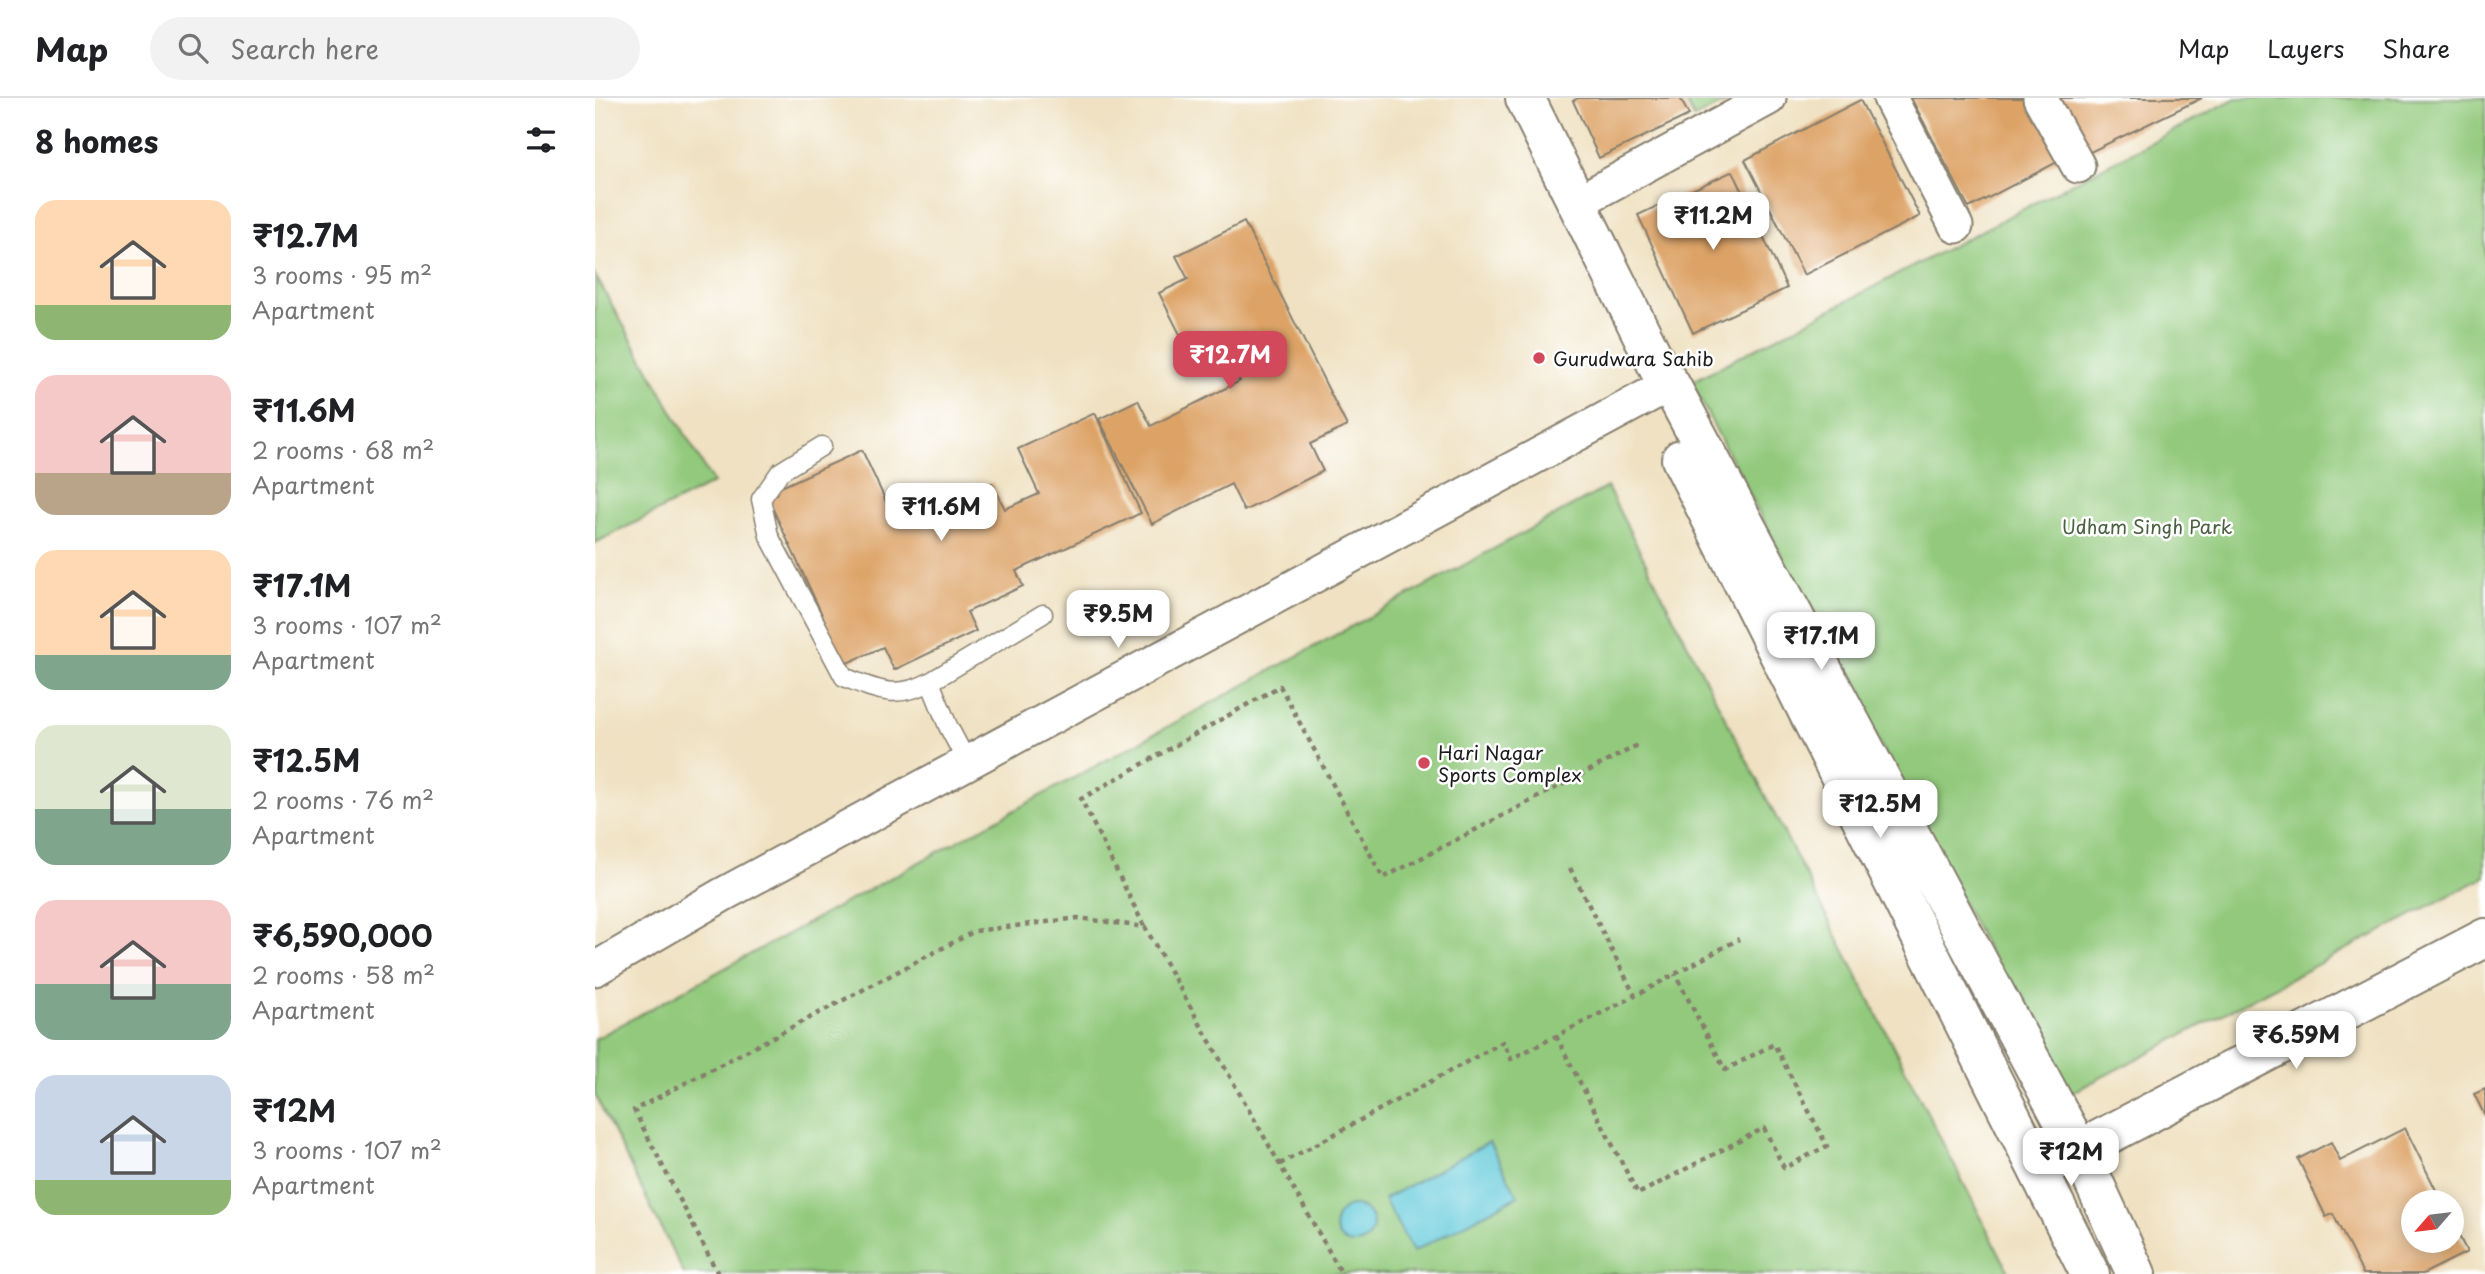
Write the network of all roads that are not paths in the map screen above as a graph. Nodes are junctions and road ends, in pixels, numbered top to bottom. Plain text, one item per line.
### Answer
1 (1497, 98) edge
2 (1525, 98) edge
3 (1769, 98) edge
4 (1890, 98) edge
5 (2040, 98) edge
6 (2078, 166) dead end
7 (1578, 202) junction
8 (1956, 226) dead end
9 (1659, 389) junction
10 (823, 446) dead end
11 (1043, 614) dead end
12 (930, 682) junction
13 (967, 762) junction
14 (2485, 938) edge
15 (595, 969) edge
16 (2080, 1152) junction
17 (2039, 1170) junction
18 (2090, 1274) edge
19 (2136, 1274) edge

1 - 9 street
2 - 7 street
3 - 7 street
4 - 8 street
5 - 6 street
7 - 9 street
9 - 13 street
9 - 16 street
9 - 17 street
10 - 12 lane
11 - 12 lane
12 - 13 lane
13 - 15 street
14 - 16 street
16 - 17 street
16 - 19 street
17 - 18 street

